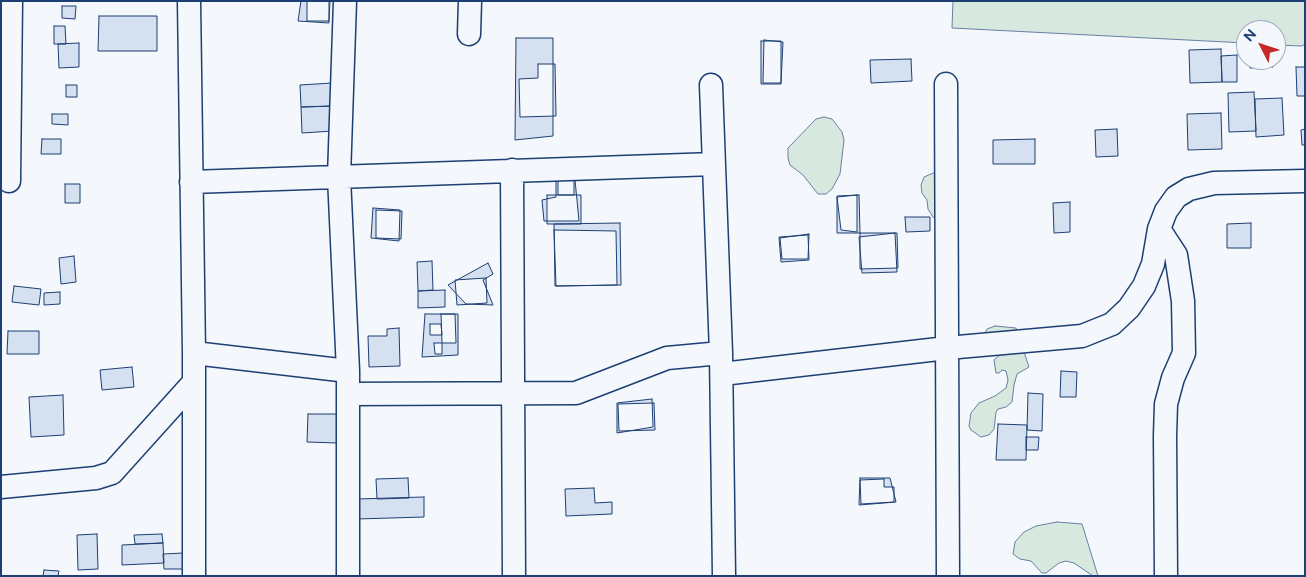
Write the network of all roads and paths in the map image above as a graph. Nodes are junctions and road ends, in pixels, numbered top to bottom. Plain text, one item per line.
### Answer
1 (11, 1) edge
2 (189, 1) edge
3 (345, 1) edge
4 (470, 1) edge
5 (470, 34) dead end
6 (946, 84) dead end
7 (712, 85) dead end
8 (714, 164) junction
9 (512, 170) junction
10 (339, 177) junction
11 (9, 181) dead end
12 (1305, 181) edge
13 (191, 182) junction
14 (1160, 229) junction
15 (947, 348) junction
16 (194, 353) junction
17 (721, 364) junction
18 (348, 371) junction
19 (193, 384) junction
20 (513, 393) junction
21 (348, 394) junction
22 (1, 487) edge
23 (194, 576) edge
24 (348, 576) edge
25 (514, 576) edge
26 (724, 576) edge
27 (948, 576) edge
28 (1166, 576) edge

1 - 11 street
2 - 13 street
3 - 10 street
4 - 5 street
6 - 15 street
7 - 8 street
8 - 9 street
8 - 17 street
9 - 10 street
9 - 20 street
10 - 13 street
10 - 18 street
12 - 14 street
13 - 16 street
14 - 15 street
14 - 28 street
15 - 17 street
15 - 27 street
16 - 18 street
16 - 19 street
17 - 20 street
17 - 26 street
18 - 21 street
19 - 22 street
19 - 23 street
20 - 21 street
20 - 25 street
21 - 24 street

